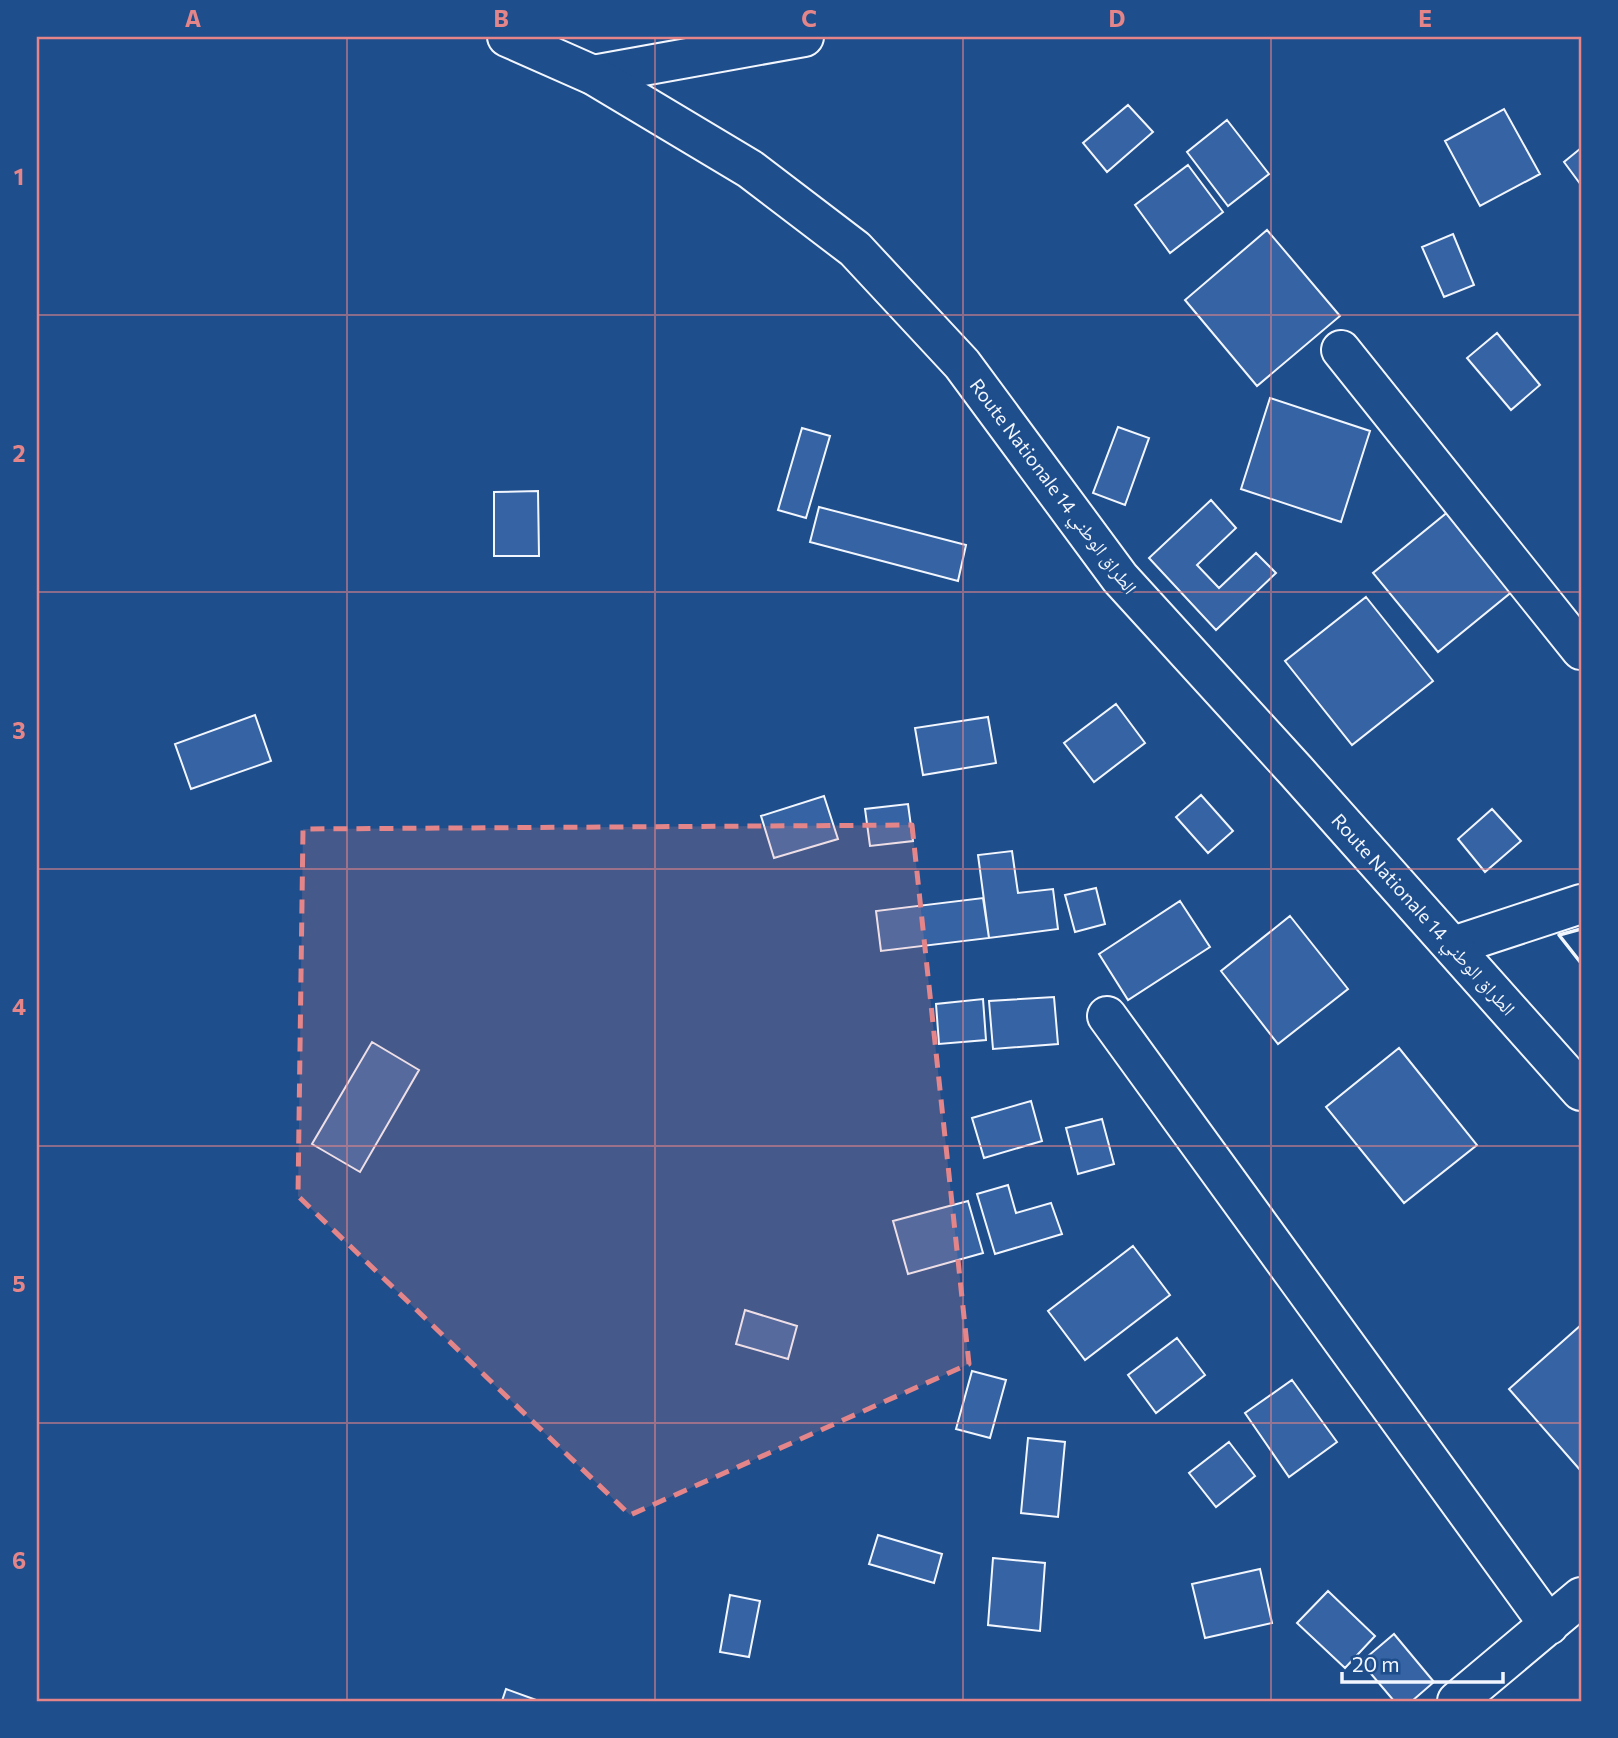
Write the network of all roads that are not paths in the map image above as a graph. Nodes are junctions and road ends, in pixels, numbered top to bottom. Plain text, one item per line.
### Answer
1 (506, 37) edge
2 (804, 37) edge
3 (593, 75) junction
4 (1342, 350) dead end
5 (1581, 650) edge
6 (1581, 904) edge
7 (1453, 946) junction
8 (1107, 1016) dead end
9 (1581, 1091) edge
10 (1581, 1597) edge
11 (1549, 1625) junction
12 (1498, 1688) edge
13 (1457, 1701) edge

1 - 3 street, Route Nationale الطراق الوطني 14
2 - 3 street
3 - 7 street, Route Nationale الطراق الوطني 14
4 - 5 street
6 - 7 street
7 - 9 street, Route Nationale الطراق الوطني 14
8 - 11 street
10 - 11 street
11 - 12 street
12 - 13 street

